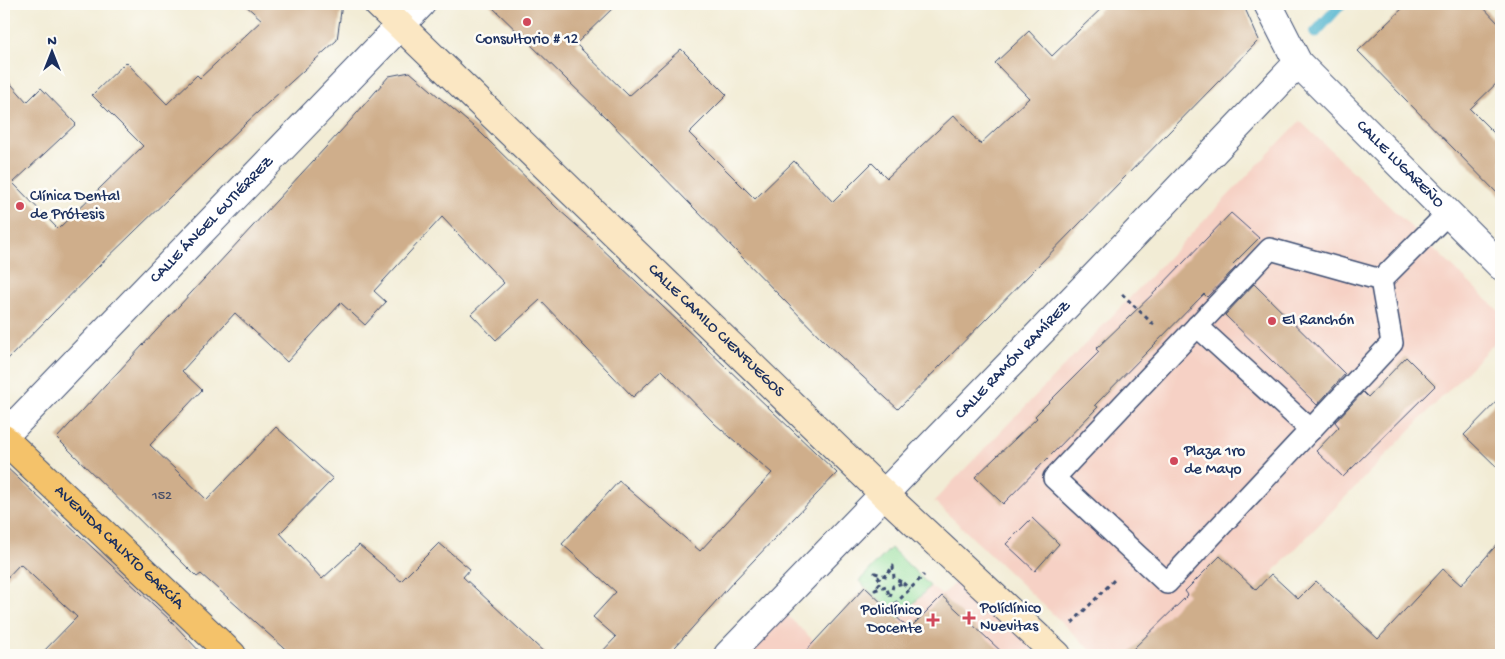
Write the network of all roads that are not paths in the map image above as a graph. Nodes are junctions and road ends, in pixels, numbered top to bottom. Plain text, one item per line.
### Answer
1 (378, 4) edge
2 (421, 4) edge
3 (1268, 4) edge
4 (400, 25) junction
5 (1298, 63) junction
6 (1449, 212) junction
7 (1501, 266) edge
8 (1381, 280) junction
9 (1197, 326) junction
10 (1311, 430) junction
11 (4, 438) edge
12 (884, 494) junction
13 (1053, 651) edge
14 (232, 655) edge
15 (728, 655) edge

1 - 4 main road, CALLE CAMILO CIENFUEGOS
2 - 4 street, CALLE ÁNGEL GUTIÉRREZ
3 - 5 street, CALLE LUGAREÑO
4 - 11 street, CALLE ÁNGEL GUTIÉRREZ
4 - 12 main road, CALLE CAMILO CIENFUEGOS
5 - 6 street, CALLE LUGAREÑO
5 - 12 street, CALLE RAMÓN RAMÍREZ
6 - 7 street, CALLE LUGAREÑO
6 - 8 lane
8 - 9 lane
8 - 10 lane
9 - 10 lane
9 - 10 lane
11 - 14 main road, AVENIDA CALIXTO GARCÍA
12 - 13 main road, CALLE CAMILO CIENFUEGOS
12 - 15 street, CALLE RAMÓN RAMÍREZ

